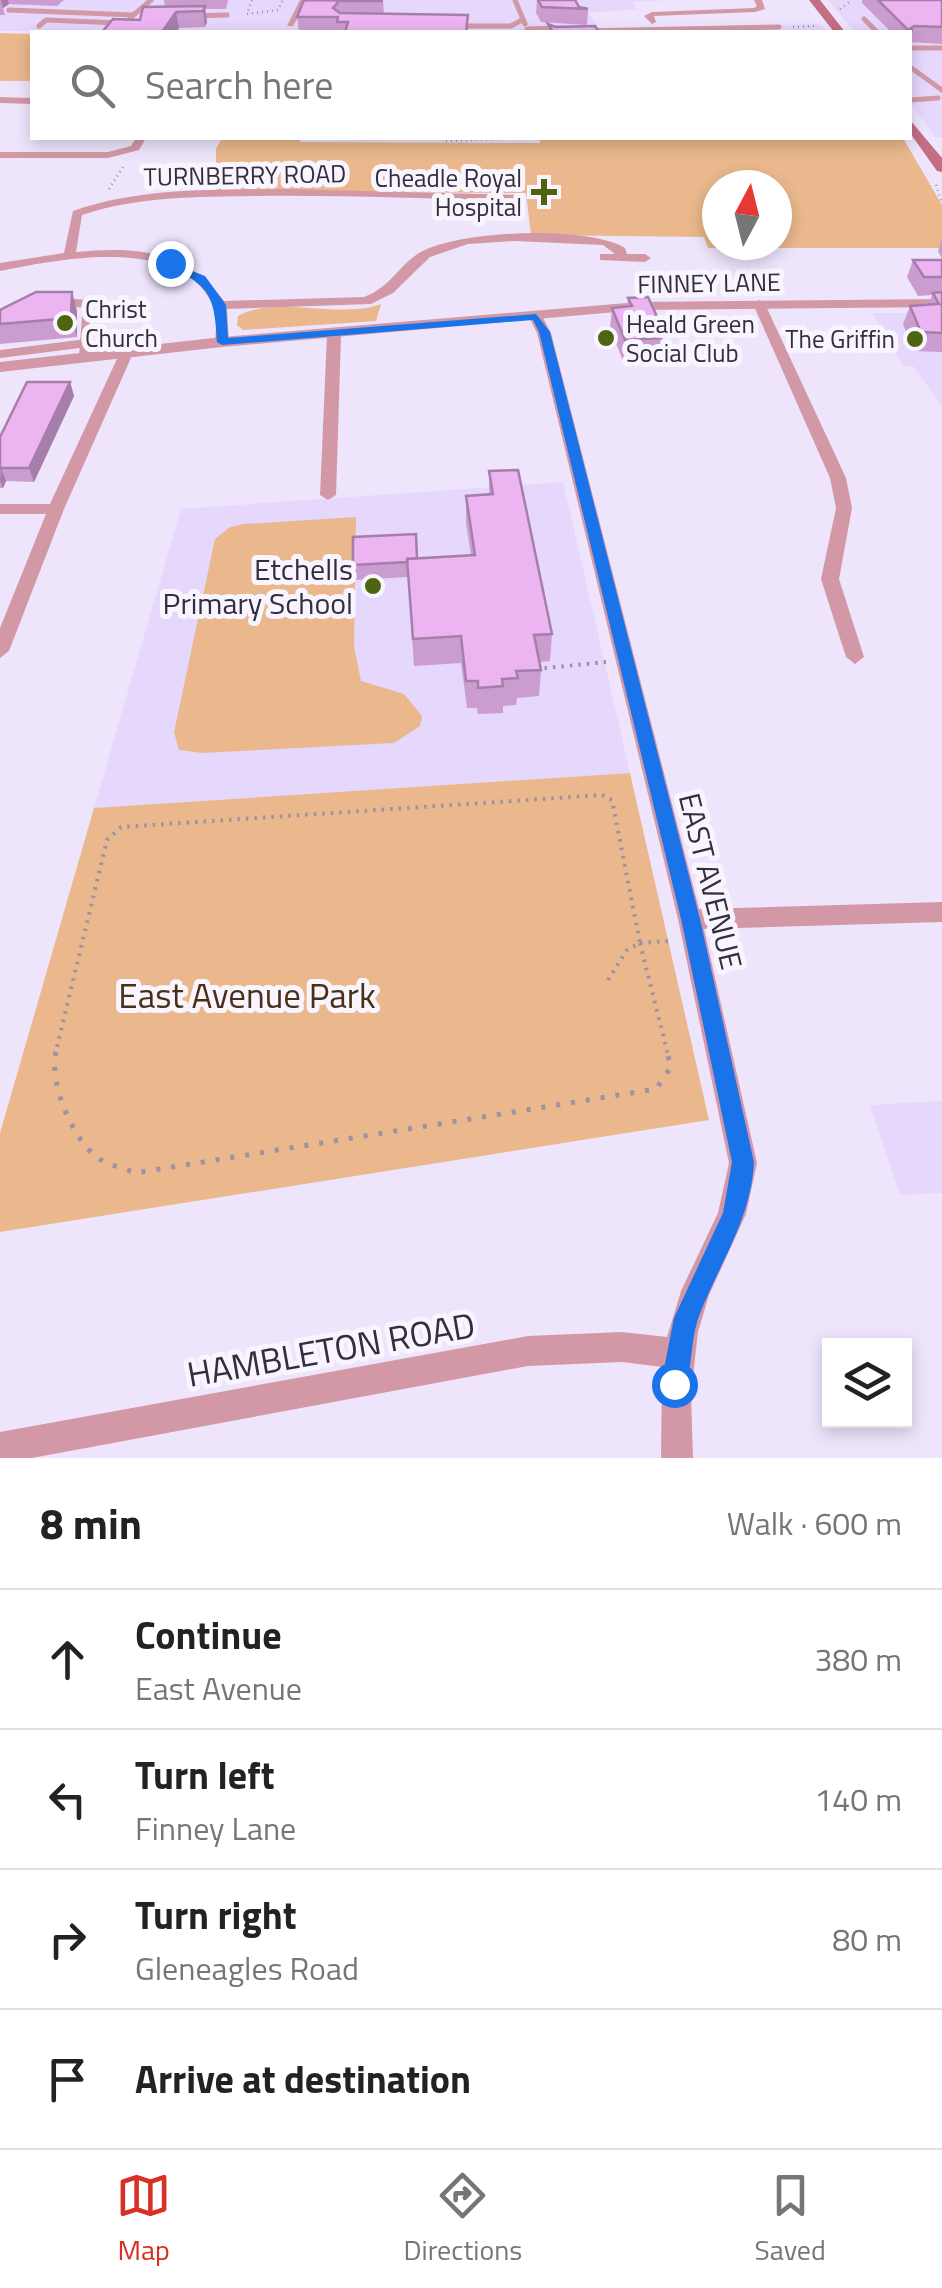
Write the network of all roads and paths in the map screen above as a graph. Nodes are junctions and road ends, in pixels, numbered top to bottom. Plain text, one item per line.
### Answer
1 (151, 0) edge
2 (252, 0) edge
3 (283, 0) edge
4 (304, 0) edge
5 (515, 0) edge
6 (758, 0) edge
7 (814, 0) edge
8 (852, 0) edge
9 (704, 1) edge
10 (835, 9) dead end
11 (9, 10) dead end
12 (227, 15) dead end
13 (132, 16) junction
14 (143, 16) edge
15 (176, 16) edge
16 (864, 19) dead end
17 (522, 20) junction
18 (713, 21) edge
19 (652, 22) dead end
20 (126, 23) junction
21 (290, 24) dead end
22 (39, 26) dead end
23 (446, 26) edge
24 (778, 27) joint
25 (838, 29) edge
26 (120, 30) edge
27 (527, 30) edge
28 (603, 30) edge
29 (757, 30) edge
30 (876, 30) edge
31 (912, 48) edge
32 (942, 48) edge
33 (912, 68) edge
34 (942, 90) edge
35 (937, 97) edge
36 (0, 100) edge
37 (30, 101) edge
38 (912, 127) edge
39 (524, 140) edge
40 (446, 141) dead end
41 (138, 143) edge
42 (0, 155) edge
43 (942, 172) edge
44 (517, 198) dead end
45 (102, 202) junction
46 (70, 253) junction
47 (604, 257) dead end
48 (621, 257) junction
49 (645, 258) dead end
50 (0, 266) edge
51 (942, 303) edge
52 (47, 304) edge
53 (759, 304) junction
54 (221, 305) junction
55 (536, 317) junction
56 (334, 335) junction
57 (222, 342) junction
58 (85, 350) junction
59 (127, 351) junction
60 (0, 354) edge
61 (0, 367) edge
62 (328, 495) dead end
63 (0, 509) edge
64 (56, 509) junction
65 (0, 651) edge
66 (856, 657) dead end
67 (626, 661) junction
68 (534, 669) edge
69 (942, 912) edge
70 (692, 929) junction
71 (640, 943) junction
72 (608, 980) dead end
73 (677, 1353) junction
74 (0, 1448) edge
75 (677, 1458) edge

1 - 13 lane
2 - 3 path
4 - 21 street
5 - 17 lane
6 - 18 street
7 - 25 main road
8 - 10 path
9 - 18 street
11 - 13 lane
12 - 15 lane
13 - 14 lane
13 - 20 lane
16 - 30 lane
17 - 23 lane
17 - 27 lane
18 - 19 street
18 - 28 lane
18 - 29 lane
20 - 22 lane
20 - 26 lane
24 - 25 path
24 - 29 lane
31 - 32 lane
33 - 34 lane
34 - 35 lane
36 - 37 street
38 - 43 main road
39 - 40 path
41 - 42 street
41 - 45 path
44 - 45 street, TURNBERRY ROAD
45 - 46 street, TURNBERRY ROAD
46 - 50 street
46 - 54 street
47 - 48 street
48 - 49 street
48 - 54 street
51 - 53 street, FINNEY LANE
52 - 58 lane
53 - 55 street, FINNEY LANE
53 - 66 street
54 - 57 street
55 - 56 street, FINNEY LANE
55 - 67 street, EAST AVENUE
56 - 57 street, FINNEY LANE
56 - 62 street
57 - 59 street, FINNEY LANE
58 - 59 street, FINNEY LANE
58 - 60 lane
58 - 61 street, FINNEY LANE
59 - 64 street
63 - 64 street
64 - 65 street
67 - 68 path
67 - 70 street, EAST AVENUE
69 - 70 street
70 - 71 path
70 - 73 street, EAST AVENUE
71 - 71 path
71 - 72 path
73 - 74 street, HAMBLETON ROAD
73 - 75 street, EAST AVENUE

